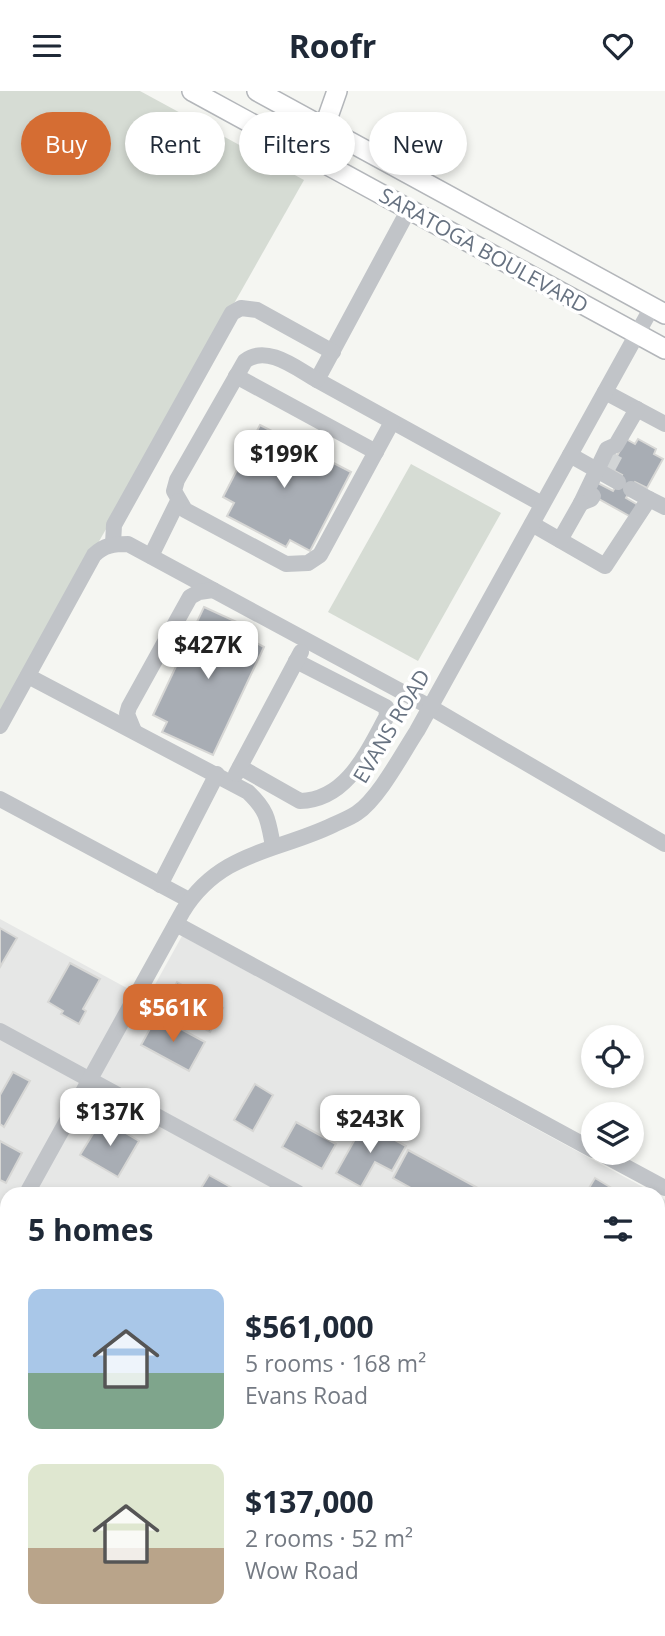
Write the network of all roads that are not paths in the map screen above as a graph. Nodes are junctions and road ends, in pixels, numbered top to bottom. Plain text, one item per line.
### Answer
1 (192, 91) edge
2 (257, 91) edge
3 (337, 91) edge
4 (295, 112) edge
5 (330, 112) edge
6 (239, 116) edge
7 (355, 145) edge
8 (347, 175) edge
9 (410, 209) junction
10 (659, 310) edge
11 (638, 334) junction
12 (665, 349) edge
13 (333, 352) junction
14 (236, 376) junction
15 (317, 380) junction
16 (605, 392) junction
17 (637, 409) junction
18 (392, 422) junction
19 (665, 424) edge
20 (376, 452) junction
21 (570, 455) junction
22 (606, 476) junction
23 (649, 499) junction
24 (178, 501) junction
25 (542, 504) junction
26 (665, 507) edge
27 (532, 524) junction
28 (560, 540) junction
29 (113, 544) junction
30 (151, 556) junction
31 (213, 590) junction
32 (307, 641) junction
33 (296, 661) junction
34 (28, 675) junction
35 (430, 708) junction
36 (0, 726) edge
37 (134, 731) junction
38 (240, 767) junction
39 (216, 774) junction
40 (231, 782) junction
41 (0, 799) edge
42 (665, 844) edge
43 (273, 846) junction
44 (160, 885) junction
45 (189, 900) junction
46 (176, 924) junction
47 (0, 1031) edge
48 (89, 1080) junction
49 (581, 1143) edge
50 (622, 1165) edge
51 (30, 1187) edge
52 (287, 1187) edge
53 (663, 1187) edge

1 - 6 main road, SARATOGA BOULEVARD
2 - 4 main road, SARATOGA BOULEVARD
3 - 5 main road
7 - 10 main road, SARATOGA BOULEVARD
8 - 9 main road, SARATOGA BOULEVARD
9 - 11 main road, SARATOGA BOULEVARD
9 - 13 street
10 - 11 street, EVANS ROAD
11 - 12 main road, SARATOGA BOULEVARD
11 - 16 street, EVANS ROAD
13 - 15 street
13 - 29 street
14 - 15 street
14 - 20 street
14 - 24 street
15 - 18 street
16 - 17 street
16 - 21 street, EVANS ROAD
17 - 19 street
17 - 22 street
18 - 20 street
18 - 25 street
20 - 24 street
21 - 22 street
21 - 25 street, EVANS ROAD
22 - 23 street
22 - 28 street
23 - 26 street
23 - 28 street
24 - 30 street
25 - 27 street, EVANS ROAD
27 - 28 street
27 - 35 street, EVANS ROAD
29 - 30 street
29 - 34 street
30 - 31 street
31 - 32 street
31 - 37 street
32 - 33 street
32 - 35 street
33 - 38 street
33 - 38 street
34 - 36 street
34 - 37 street
35 - 42 street
35 - 43 street, EVANS ROAD
37 - 39 street
38 - 40 street
39 - 40 street
39 - 44 street
40 - 43 street
41 - 44 street
43 - 45 street, EVANS ROAD
44 - 45 street
45 - 46 street, EVANS ROAD
46 - 48 street, EVANS ROAD
46 - 49 street
47 - 48 street
48 - 51 street, EVANS ROAD
48 - 52 street
50 - 53 street

